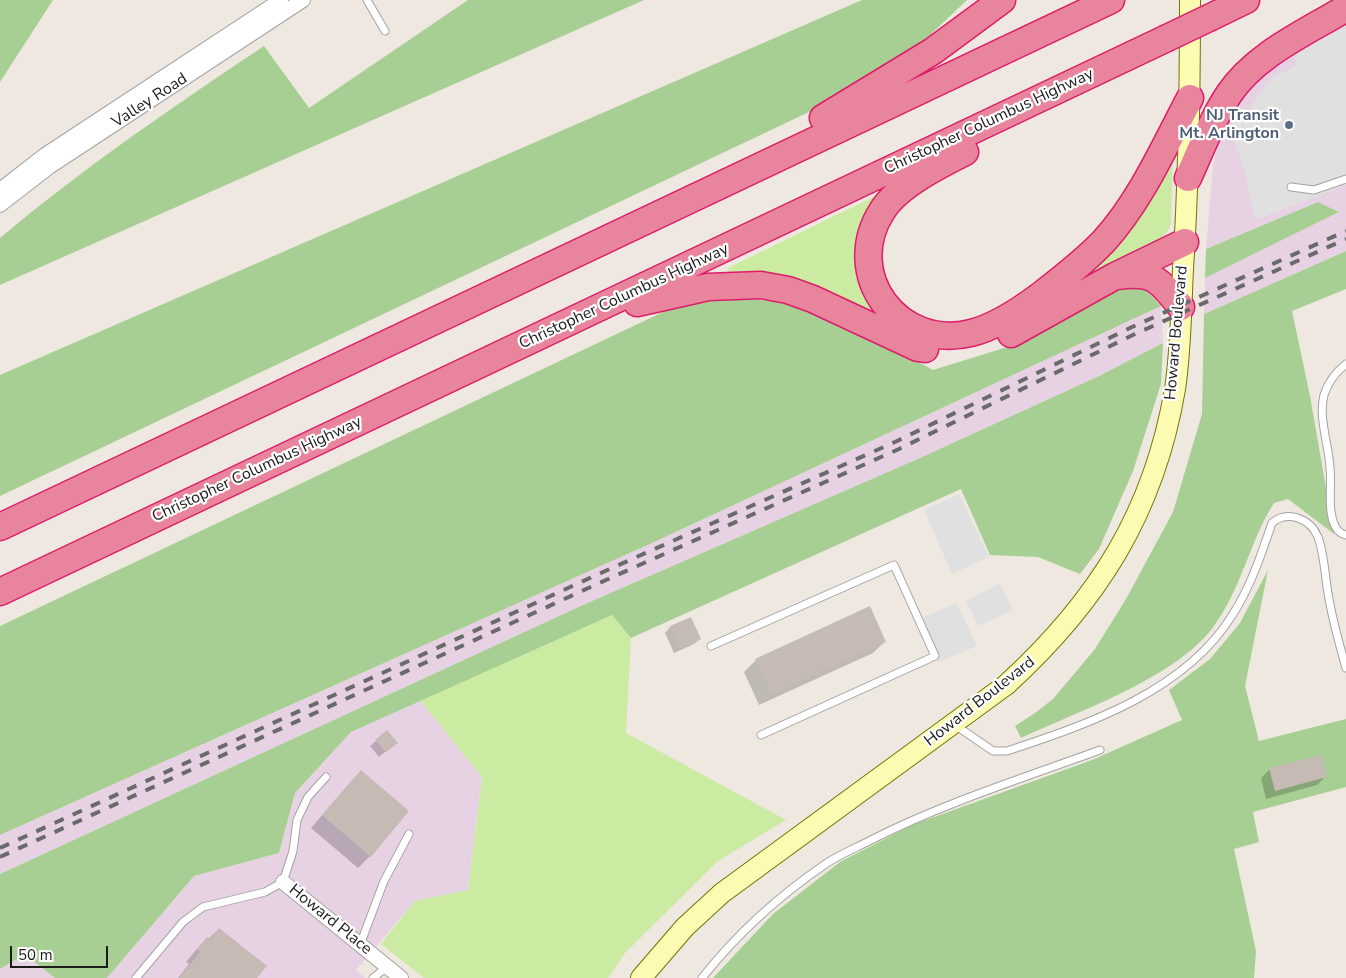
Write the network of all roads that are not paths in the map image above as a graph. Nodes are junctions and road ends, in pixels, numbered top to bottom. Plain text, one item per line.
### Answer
1 (281, 0) edge
2 (303, 0) edge
3 (366, 0) edge
4 (1002, 0) edge
5 (1111, 0) edge
6 (1190, 0) edge
7 (1246, 0) edge
8 (1346, 8) edge
9 (385, 31) dead end
10 (1190, 98) junction
11 (1010, 113) junction
12 (797, 149) junction
13 (1188, 178) junction
14 (1346, 179) edge
15 (1291, 187) dead end
16 (0, 190) edge
17 (0, 205) edge
18 (1185, 242) junction
19 (1115, 276) junction
20 (1181, 307) junction
21 (587, 314) junction
22 (1346, 364) edge
23 (0, 527) edge
24 (1346, 535) edge
25 (0, 592) edge
26 (711, 646) dead end
27 (1346, 668) edge
28 (954, 724) junction
29 (761, 736) dead end
30 (1100, 750) dead end
31 (326, 777) dead end
32 (409, 834) dead end
33 (284, 882) junction
34 (360, 945) junction
35 (387, 967) junction
36 (136, 978) edge
37 (373, 978) edge
38 (401, 978) edge
39 (641, 978) edge
40 (702, 978) edge

1 - 16 street, Valley Road
2 - 17 street, Valley Road
3 - 9 lane
4 - 12 highway
5 - 12 highway
6 - 10 main road, Howard Boulevard
7 - 11 highway, Christopher Columbus Highway, bridge
8 - 13 highway
10 - 11 highway
10 - 13 main road, Howard Boulevard
11 - 21 highway, Christopher Columbus Highway
12 - 23 highway
13 - 18 main road, Howard Boulevard
14 - 15 lane
18 - 19 highway
18 - 20 main road, Howard Boulevard
19 - 20 highway
19 - 21 highway
20 - 28 main road, Howard Boulevard
21 - 25 highway, Christopher Columbus Highway
22 - 24 lane
26 - 29 lane
27 - 28 lane
28 - 39 main road, Howard Boulevard
30 - 40 lane
31 - 33 lane
32 - 34 lane
33 - 34 street, Howard Place
33 - 36 lane
34 - 35 street, Howard Place
35 - 37 lane
35 - 38 street, Howard Place

